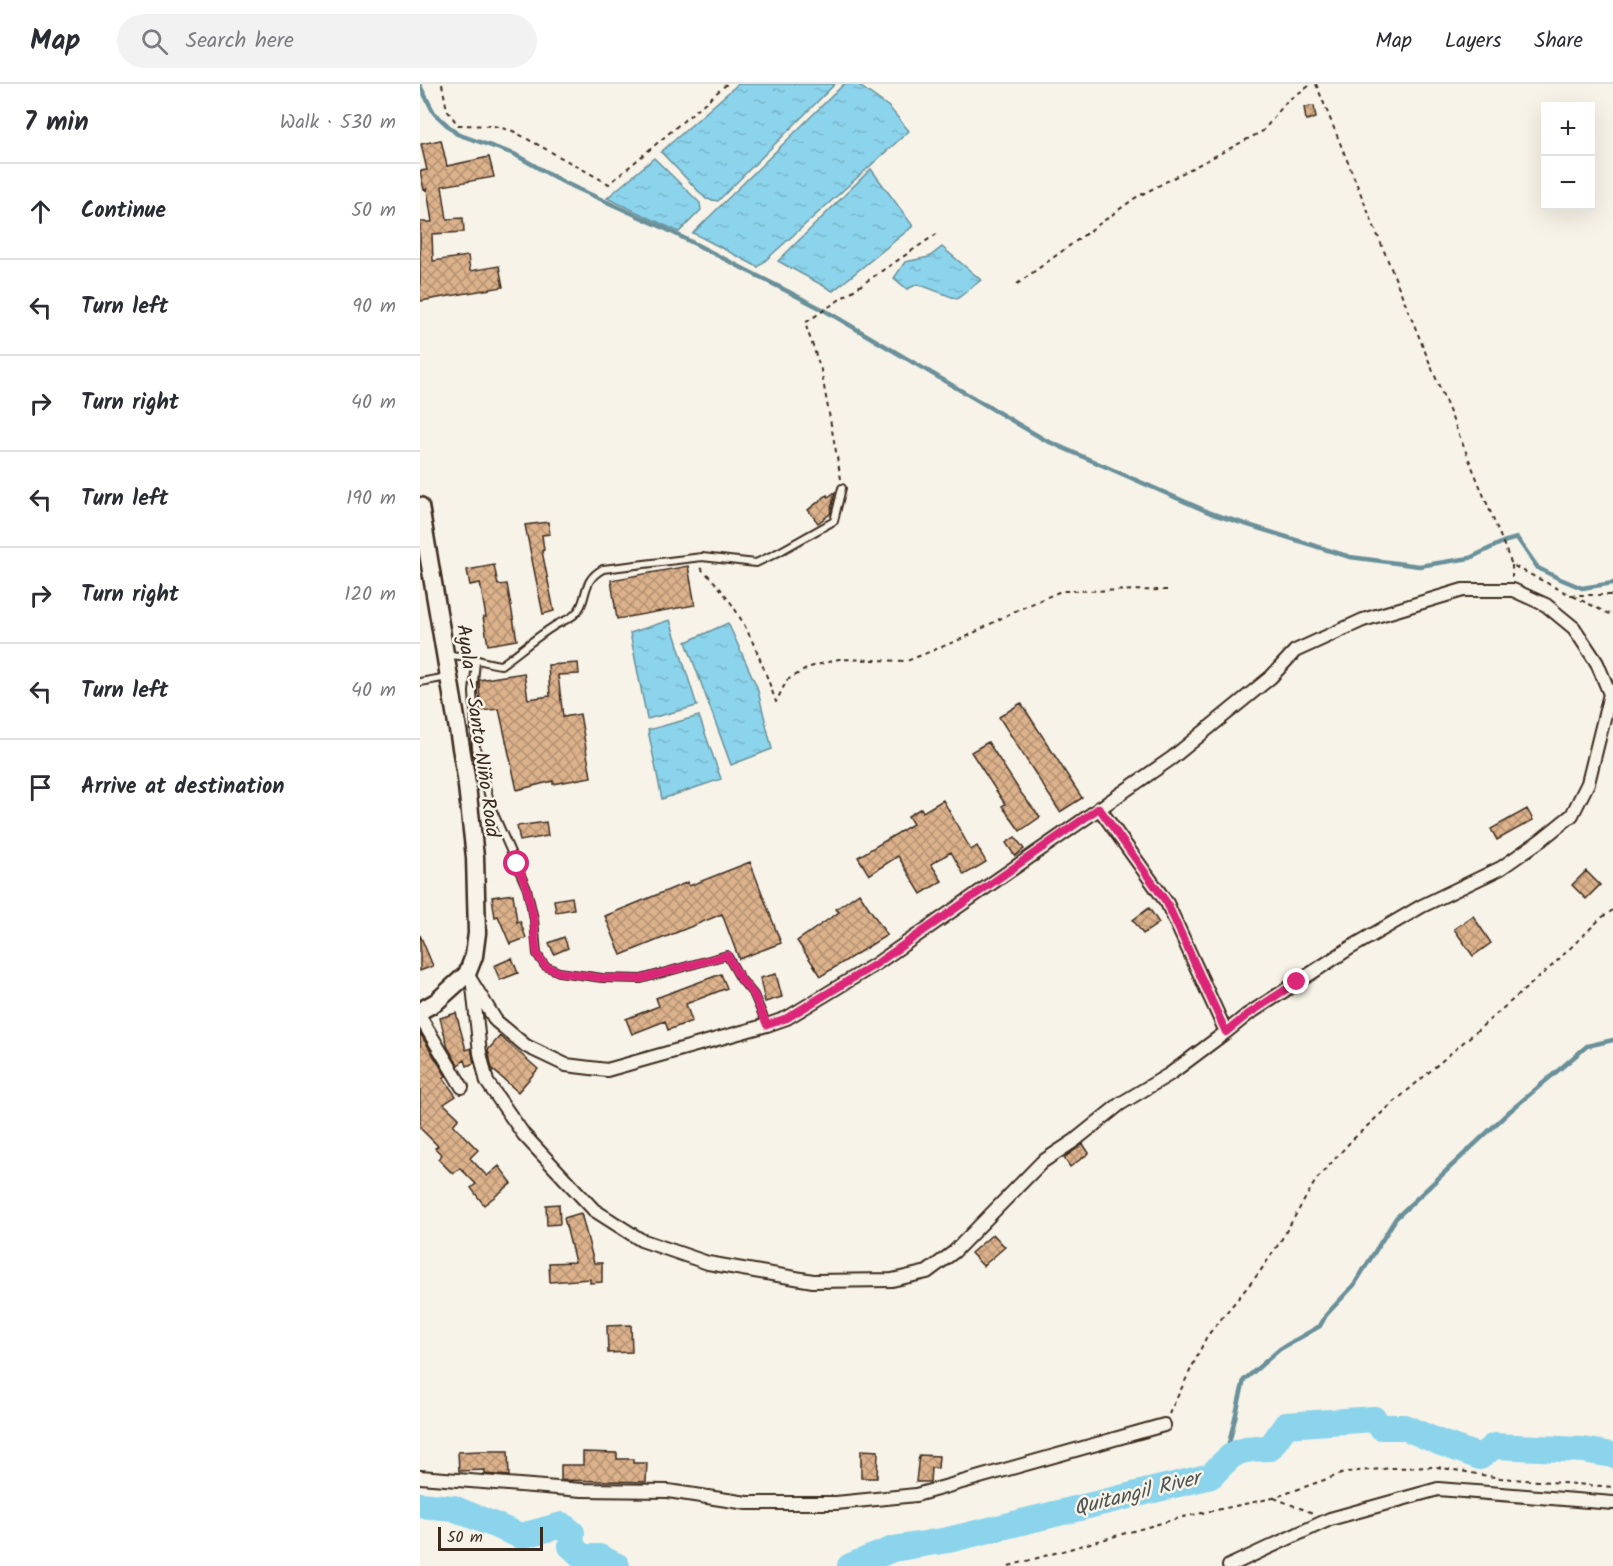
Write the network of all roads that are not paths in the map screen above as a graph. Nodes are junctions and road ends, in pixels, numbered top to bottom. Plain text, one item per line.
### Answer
1 (843, 488) road end
2 (420, 506) edge
3 (446, 656) junction
4 (476, 661) junction
5 (448, 677) junction
6 (420, 682) edge
7 (1099, 808) junction
8 (470, 980) junction
9 (420, 1011) edge
10 (420, 1017) edge
11 (767, 1025) junction
12 (1226, 1032) junction
13 (462, 1087) dead end
14 (1164, 1425) road end
15 (420, 1477) edge
16 (1613, 1503) edge
17 (1229, 1566) edge

1 - 4 lane
2 - 3 street, Ayala – Santo Niño Road
3 - 4 lane
3 - 5 street, Ayala – Santo Niño Road
4 - 11 lane
5 - 6 lane
5 - 8 street, Ayala – Santo Niño Road
7 - 11 street
7 - 12 street
7 - 12 street
8 - 9 street
8 - 11 street
8 - 12 street
10 - 13 street
14 - 15 street
16 - 17 street

